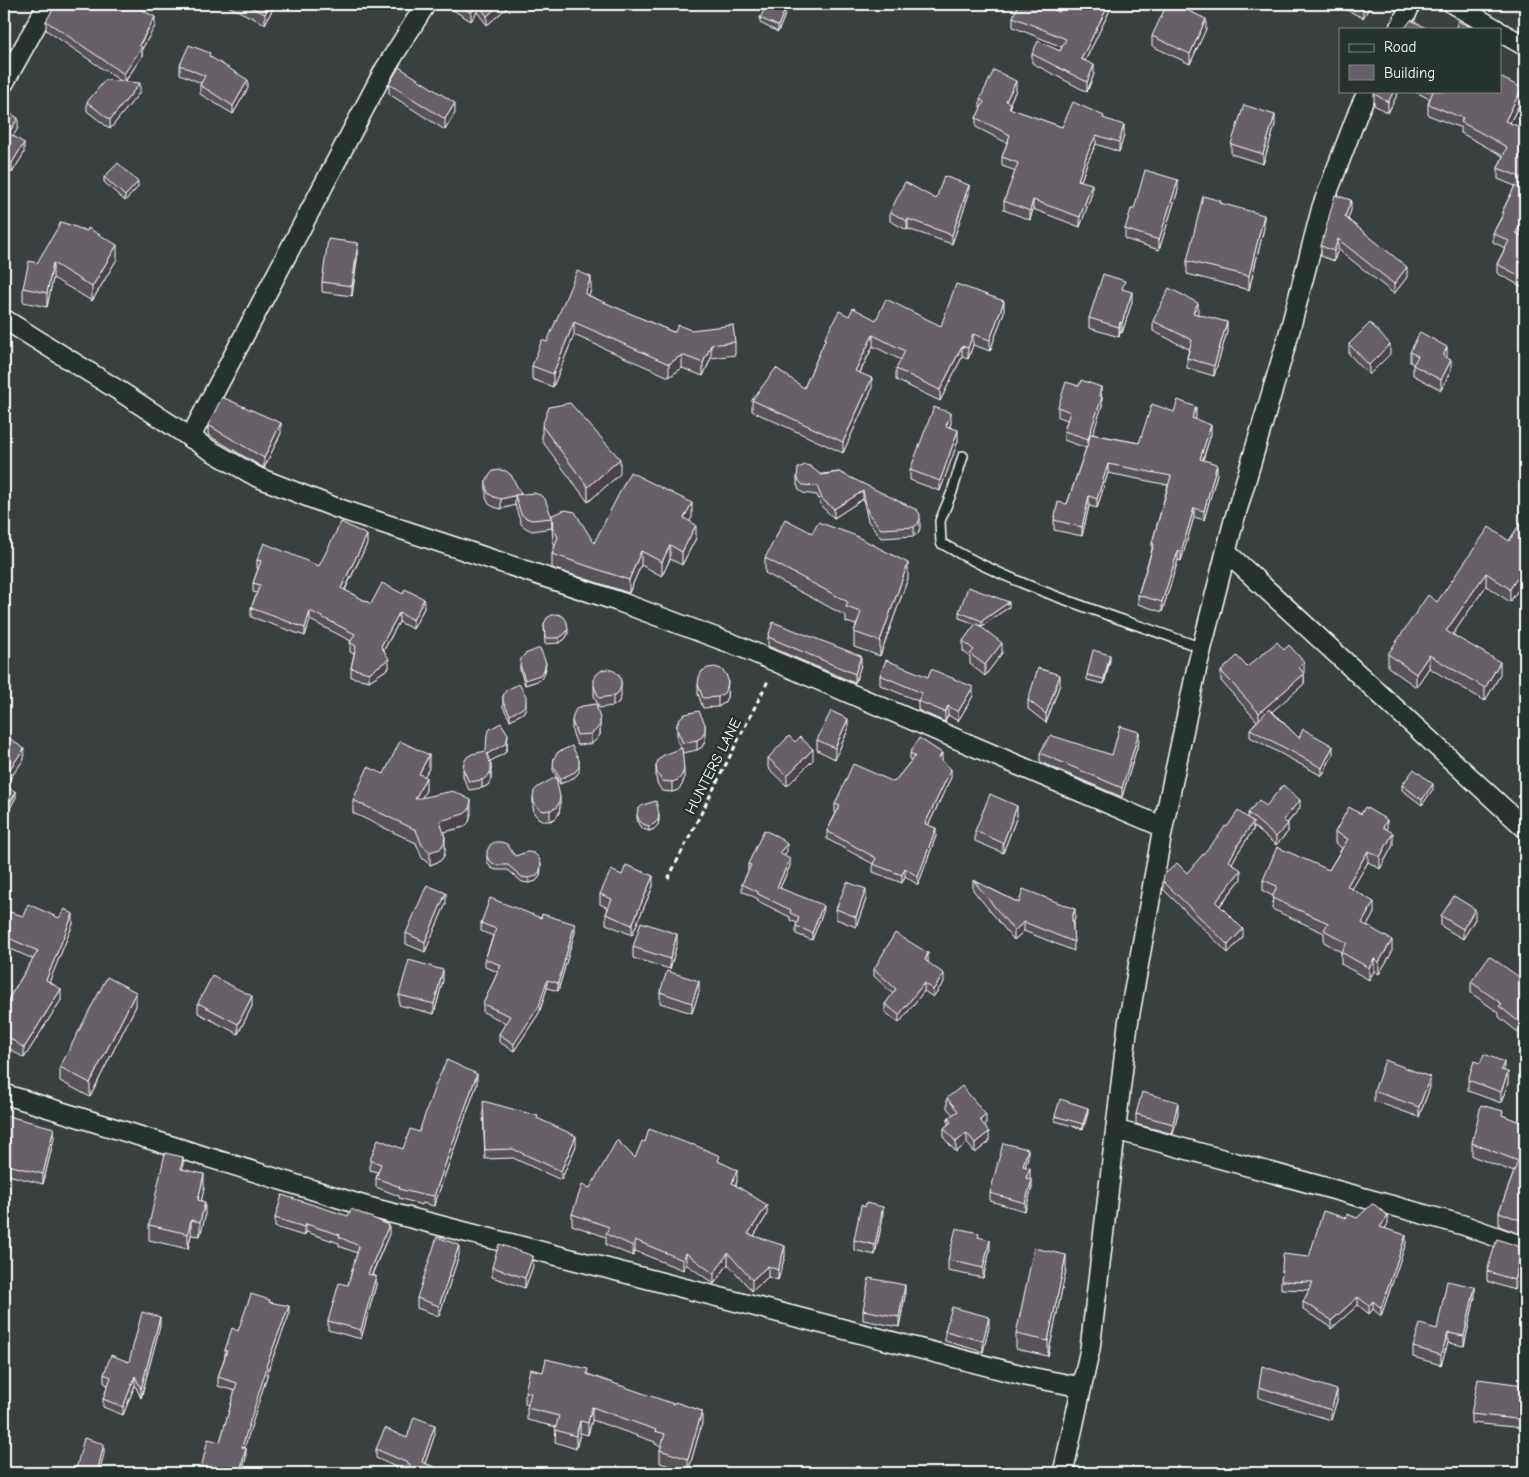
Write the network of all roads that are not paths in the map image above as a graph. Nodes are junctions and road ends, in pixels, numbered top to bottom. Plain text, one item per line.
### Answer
1 (48, 4) edge
2 (426, 4) edge
3 (1411, 4) edge
4 (1453, 4) edge
5 (1399, 28) edge
6 (1494, 28) edge
7 (1502, 33) edge
8 (1525, 46) edge
9 (4, 83) edge
10 (1368, 92) edge
11 (4, 319) edge
12 (190, 438) junction
13 (962, 456) dead end
14 (1226, 552) junction
15 (1202, 648) junction
16 (1163, 827) junction
17 (1525, 828) edge
18 (4, 1094) edge
19 (1116, 1130) junction
20 (1525, 1247) edge
21 (1081, 1387) junction
22 (1063, 1473) edge

1 - 9 street
2 - 12 street
3 - 5 street
4 - 6 street
7 - 8 street
10 - 14 street
11 - 12 street
12 - 16 street
13 - 15 lane
14 - 15 street
14 - 17 street
15 - 16 street
16 - 19 street
18 - 21 street
19 - 20 street
19 - 21 street
21 - 22 street

